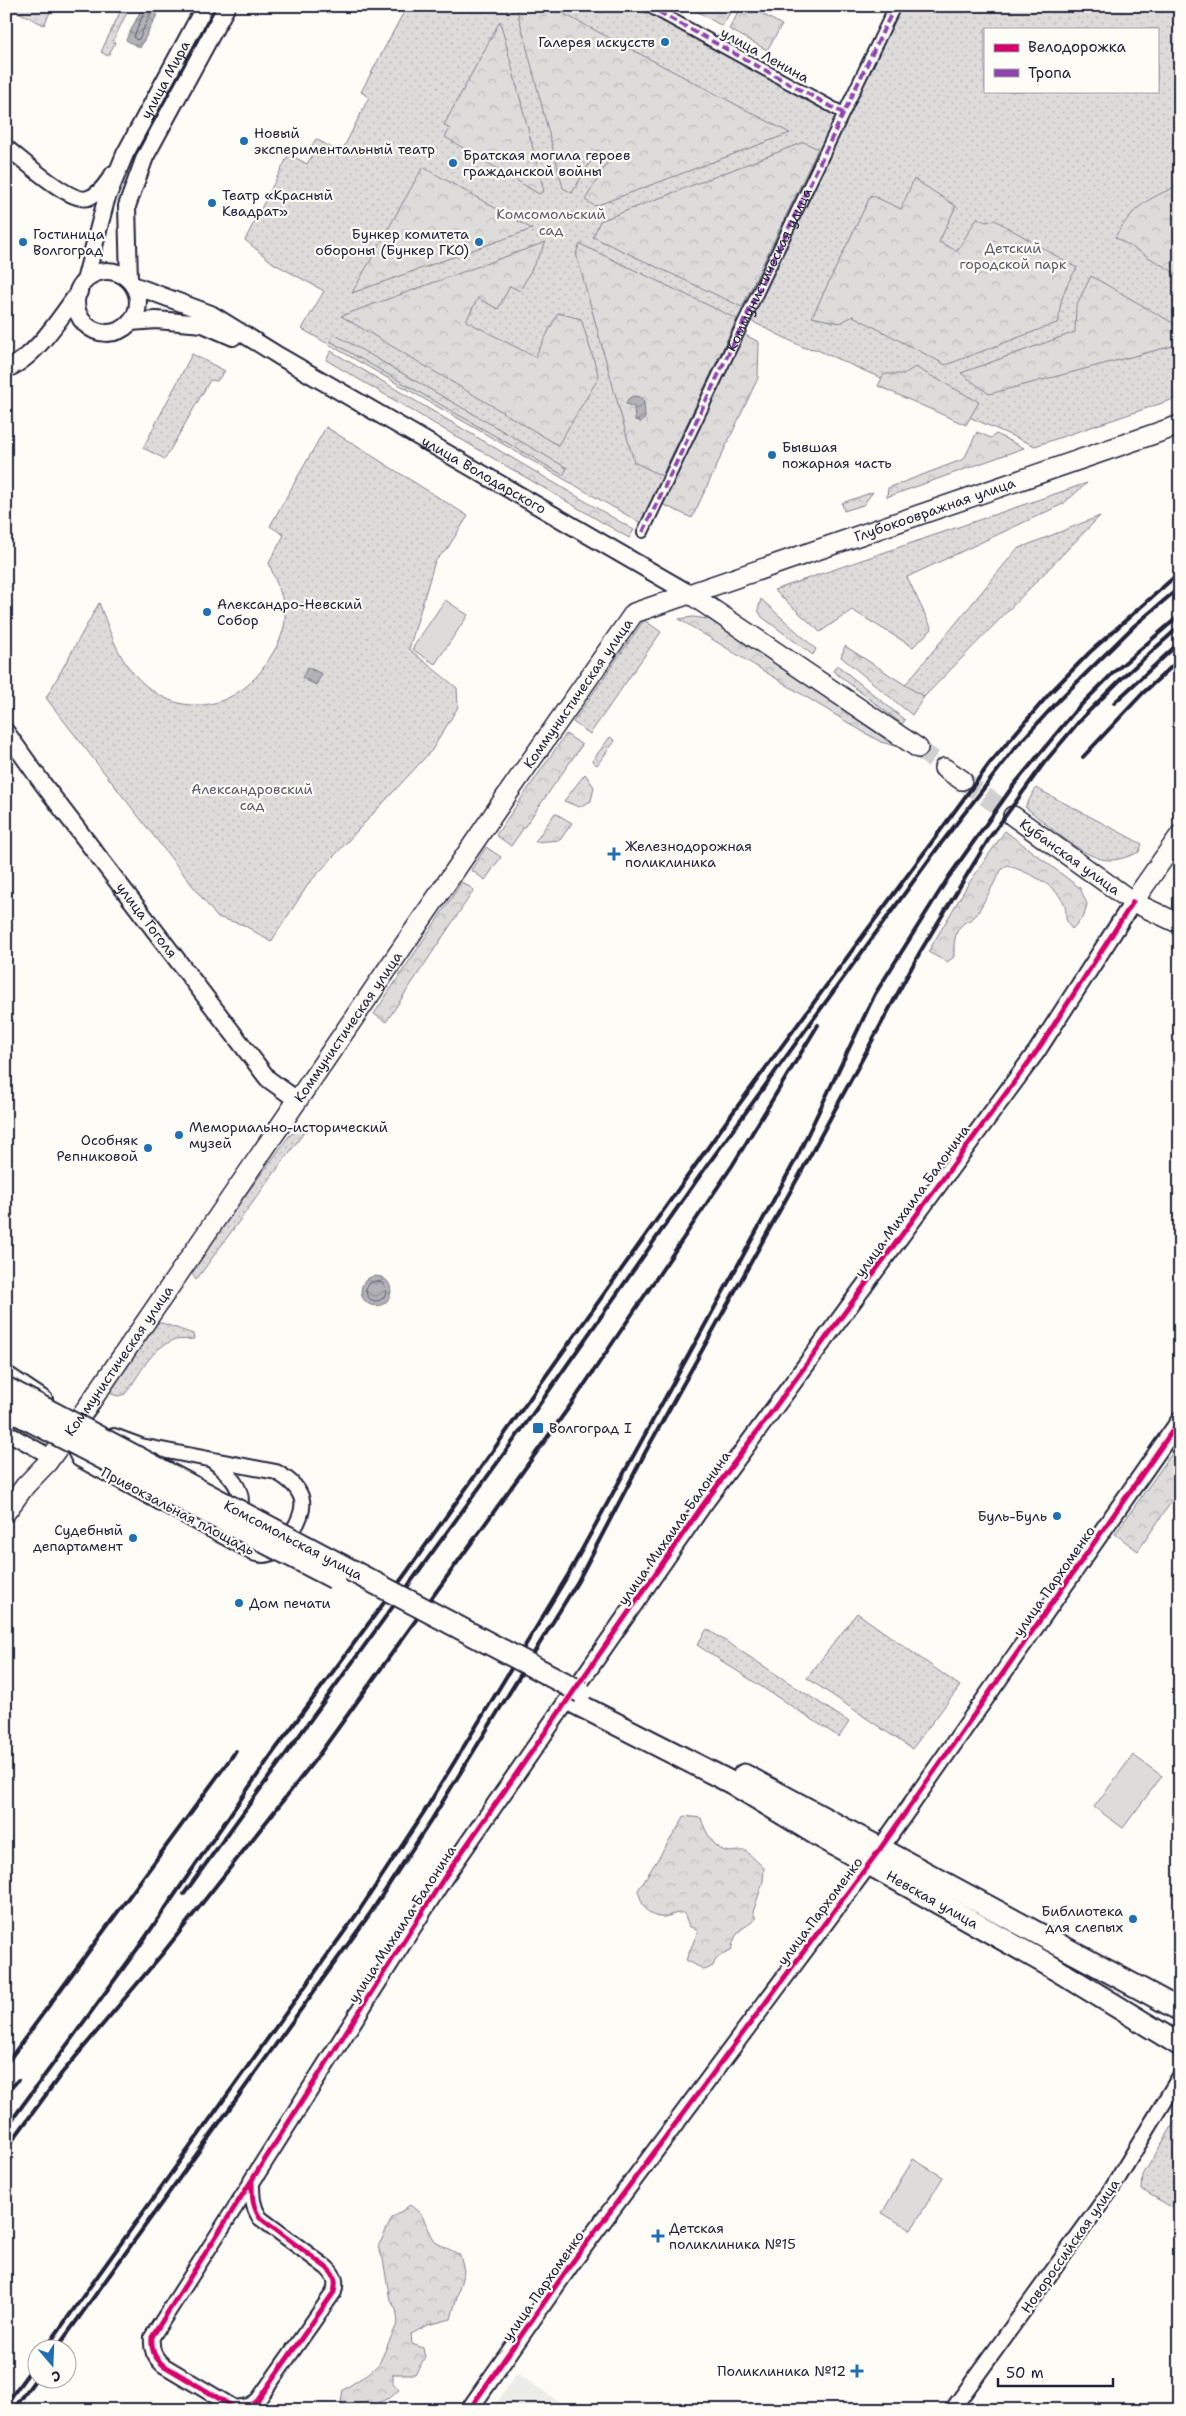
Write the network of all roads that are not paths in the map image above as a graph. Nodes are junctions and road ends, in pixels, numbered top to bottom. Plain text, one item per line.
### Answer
1 (205, 6) edge
2 (227, 6) edge
3 (648, 6) edge
4 (895, 6) edge
5 (843, 113) junction
6 (6, 147) edge
7 (125, 154) junction
8 (131, 282) junction
9 (82, 286) junction
10 (131, 322) junction
11 (279, 356) junction
12 (6, 369) edge
13 (1180, 425) edge
14 (643, 532) dead end
15 (690, 594) junction
16 (6, 732) edge
17 (918, 748) tunnel mouth
18 (944, 768) tunnel mouth
19 (962, 780) tunnel mouth
20 (1013, 816) tunnel mouth
21 (1180, 835) edge
22 (1133, 902) junction
23 (1180, 924) edge
24 (297, 1100) junction
25 (6, 1374) edge
26 (6, 1388) edge
27 (6, 1408) edge
28 (1180, 1420) edge
29 (74, 1425) junction
30 (6, 1432) edge
31 (78, 1459) junction
32 (49, 1460) junction
33 (210, 1460) junction
34 (6, 1512) edge
35 (209, 1529) junction
36 (578, 1697) junction
37 (875, 1856) junction
38 (1180, 2010) edge
39 (1180, 2045) edge
40 (1180, 2076) edge
41 (252, 2181) junction
42 (469, 2410) edge
43 (952, 2410) edge

1 - 7 street, улица Мира
2 - 8 street
3 - 5 street, улица Ленина
4 - 5 street, Коммунистическая улица
5 - 14 street, Коммунистическая улица
6 - 7 street
7 - 9 street, улица Мира
8 - 9 street
8 - 10 street
8 - 11 street
9 - 10 street
9 - 12 street
10 - 11 street
11 - 15 street, улица Володарского
13 - 15 main road, Глубокоовражная улица
15 - 17 main road
15 - 24 main road, Коммунистическая улица
16 - 24 street, улица Гоголя
18 - 19 main road
20 - 22 main road, Кубанская улица
21 - 22 main road, улица Михаила Балонина
22 - 23 main road, Кубанская улица
22 - 41 street, улица Михаила Балонина
24 - 29 main road, Коммунистическая улица
25 - 29 street, Привокзальная площадь
26 - 36 main road, Комсомольская улица, bridge
27 - 36 main road, Комсомольская улица, bridge
28 - 37 street, улица Пархоменко
29 - 31 street
29 - 32 main road, Коммунистическая улица
29 - 33 street, Привокзальная площадь
30 - 32 street
31 - 32 street
31 - 35 street, Привокзальная площадь
32 - 34 main road, Коммунистическая улица
33 - 35 street
33 - 35 street, Привокзальная площадь
36 - 37 main road, Невская улица
37 - 38 main road, Невская улица
37 - 39 main road, Невская улица
37 - 42 street, улица Пархоменко
40 - 43 street, Новороссийская улица
41 - 41 street

